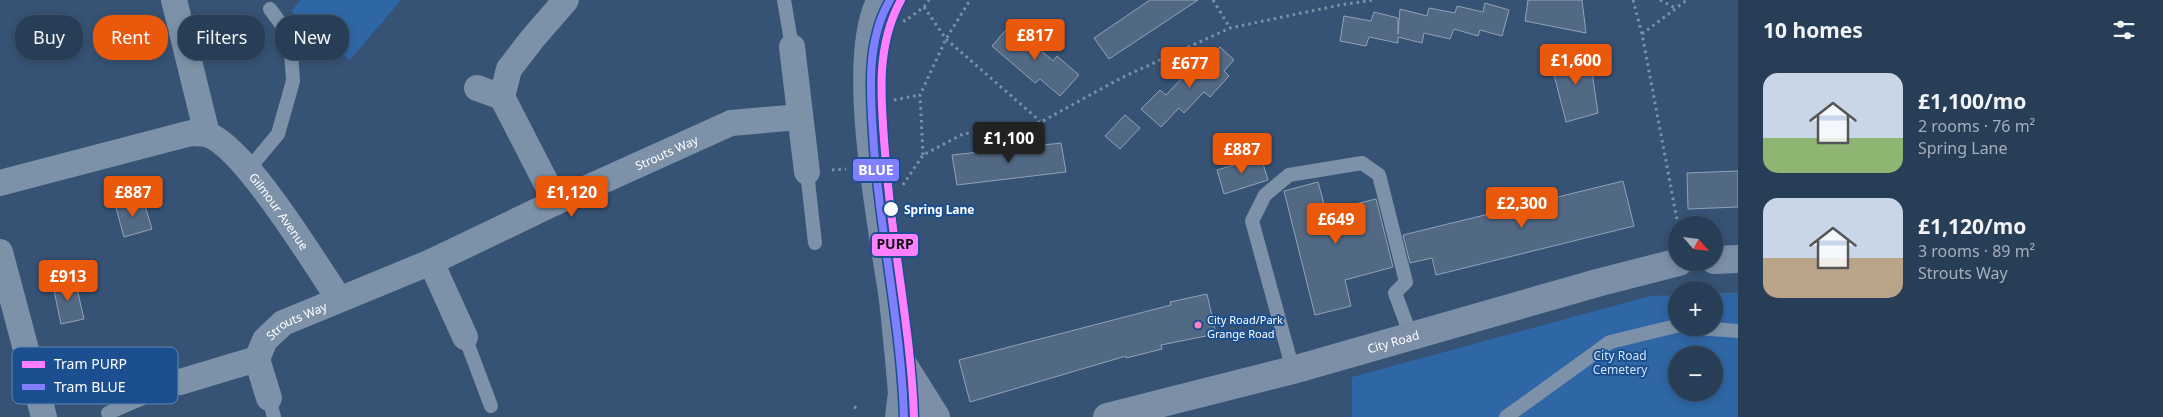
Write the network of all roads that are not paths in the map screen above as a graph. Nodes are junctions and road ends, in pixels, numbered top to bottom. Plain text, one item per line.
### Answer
1 (174, 0) edge
2 (566, 0) edge
3 (784, 0) edge
4 (881, 0) edge
5 (270, 9) dead end
6 (792, 47) joint
7 (477, 88) dead end
8 (502, 97) junction
9 (800, 116) junction
10 (207, 134) junction
11 (248, 170) junction
12 (807, 172) joint
13 (0, 182) edge
14 (556, 202) junction
15 (815, 243) dead end
16 (0, 252) edge
17 (1738, 259) edge
18 (1723, 260) edge
19 (432, 262) junction
20 (1668, 265) edge
21 (339, 299) junction
22 (9, 327) edge
23 (1668, 328) edge
24 (1723, 330) edge
25 (1738, 331) edge
26 (1411, 336) junction
27 (465, 337) joint
28 (17, 347) edge
29 (899, 358) junction
30 (257, 359) junction
31 (1293, 370) junction
32 (180, 382) edge
33 (39, 404) edge
34 (129, 404) edge
35 (491, 406) dead end
36 (272, 408) edge
37 (108, 413) dead end
38 (44, 417) edge
39 (899, 417) edge
40 (936, 417) edge
41 (1107, 417) edge
42 (1506, 417) edge

1 - 10 street
2 - 8 street
3 - 6 lane
4 - 29 street
5 - 11 lane
6 - 9 street
7 - 8 street
8 - 14 street
9 - 12 street
9 - 14 street, Strouts Way
10 - 11 street, Gilmour Avenue
10 - 13 street
11 - 21 street, Gilmour Avenue
12 - 15 lane
14 - 19 street, Strouts Way
16 - 22 street
17 - 18 main road
19 - 21 street, Strouts Way
19 - 27 street
20 - 26 main road, City Road
21 - 30 street, Strouts Way
22 - 28 street
23 - 42 lane
24 - 25 lane
26 - 31 main road, City Road
26 - 31 lane
27 - 35 lane
29 - 39 street
29 - 40 main road
30 - 32 street
30 - 36 street
31 - 41 main road, City Road
33 - 38 street
34 - 37 lane

